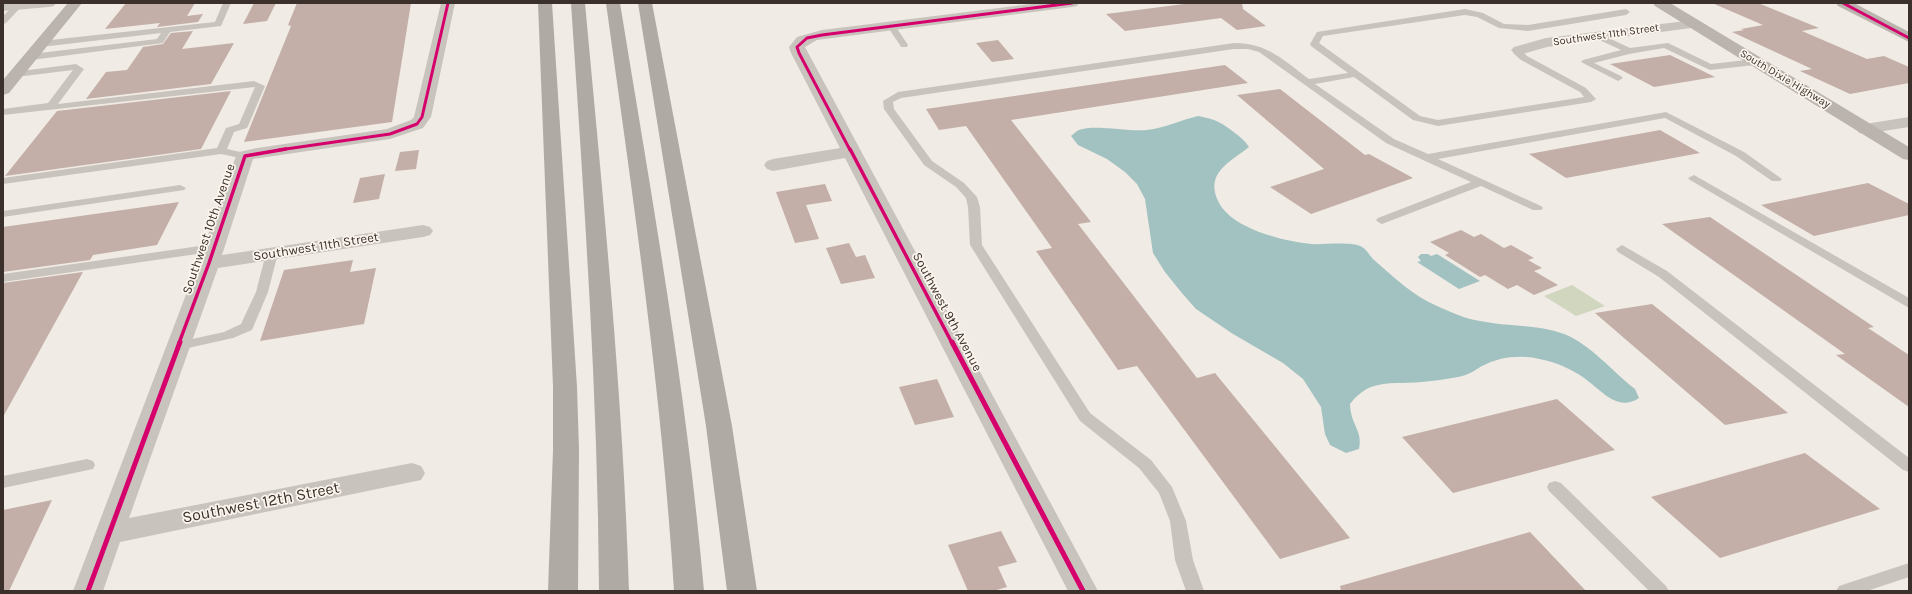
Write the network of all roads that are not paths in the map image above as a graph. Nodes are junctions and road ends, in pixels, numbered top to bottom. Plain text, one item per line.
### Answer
1 (48, 3) edge
2 (75, 3) edge
3 (227, 3) edge
4 (448, 3) edge
5 (545, 3) edge
6 (578, 3) edge
7 (613, 3) edge
8 (645, 3) edge
9 (1072, 3) edge
10 (1660, 3) edge
11 (1843, 3) edge
12 (18, 6) junction
13 (3, 7) edge
14 (1626, 12) dead end
15 (1579, 20) junction
16 (3, 21) edge
17 (1694, 24) junction
18 (891, 26) junction
19 (168, 30) junction
20 (1604, 35) junction
21 (1909, 38) edge
22 (41, 44) junction
23 (904, 45) dead end
24 (1519, 50) joint
25 (1628, 51) junction
26 (31, 57) junction
27 (1755, 62) junction
28 (1356, 74) junction
29 (1618, 78) dead end
30 (8, 82) edge
31 (1308, 82) junction
32 (51, 106) junction
33 (3, 112) edge
34 (1909, 122) edge
35 (1865, 129) junction
36 (221, 151) junction
37 (851, 152) junction
38 (245, 156) junction
39 (1909, 156) edge
40 (1425, 158) junction
41 (772, 165) dead end
42 (1694, 178) dead end
43 (1776, 179) dead end
44 (3, 182) edge
45 (1482, 182) junction
46 (180, 188) dead end
47 (1537, 208) dead end
48 (3, 214) edge
49 (1382, 220) dead end
50 (423, 231) dead end
51 (1622, 249) dead end
52 (272, 253) junction
53 (212, 256) junction
54 (3, 278) edge
55 (1909, 304) edge
56 (179, 346) junction
57 (87, 465) dead end
58 (1909, 466) edge
59 (412, 473) dead end
60 (3, 482) edge
61 (1555, 487) dead end
62 (110, 533) junction
63 (1909, 570) edge
64 (88, 591) edge
65 (563, 591) edge
66 (614, 591) edge
67 (689, 591) edge
68 (742, 591) edge
69 (1083, 591) edge
70 (1196, 591) edge
71 (1660, 591) edge
72 (1845, 591) edge

1 - 12 street
2 - 22 main road
3 - 19 lane
4 - 38 street, Southwest 10th Avenue
5 - 65 highway
6 - 66 highway
7 - 67 highway
8 - 68 highway
9 - 18 street
10 - 17 main road, South Dixie Highway
11 - 21 main road
12 - 13 street
12 - 16 lane
14 - 15 lane
15 - 20 lane
15 - 28 lane
17 - 20 street, Southwest 11th Street
17 - 27 main road, South Dixie Highway
18 - 23 lane
18 - 37 street, Southwest 9th Avenue
19 - 22 lane
19 - 26 lane
20 - 24 street, Southwest 11th Street
20 - 25 lane
22 - 26 main road
24 - 28 lane
25 - 27 lane
25 - 29 lane
26 - 30 main road
27 - 35 main road, South Dixie Highway
28 - 31 lane
30 - 32 lane
31 - 40 lane
31 - 70 lane
32 - 33 lane
32 - 36 lane
34 - 35 street
35 - 39 main road, South Dixie Highway
36 - 38 lane
36 - 44 lane
37 - 41 street
37 - 69 street, Southwest 9th Avenue
38 - 53 street, Southwest 10th Avenue
40 - 43 lane
40 - 45 lane
42 - 55 lane
45 - 47 lane
45 - 49 lane
46 - 48 lane
50 - 52 street, Southwest 11th Street
51 - 58 lane
52 - 53 street, Southwest 11th Street
52 - 56 lane
53 - 54 lane
53 - 56 street, Southwest 10th Avenue
56 - 62 street, Southwest 10th Avenue
57 - 60 lane
59 - 62 street, Southwest 12th Street
61 - 71 lane
62 - 64 street, Southwest 10th Avenue
63 - 72 lane

